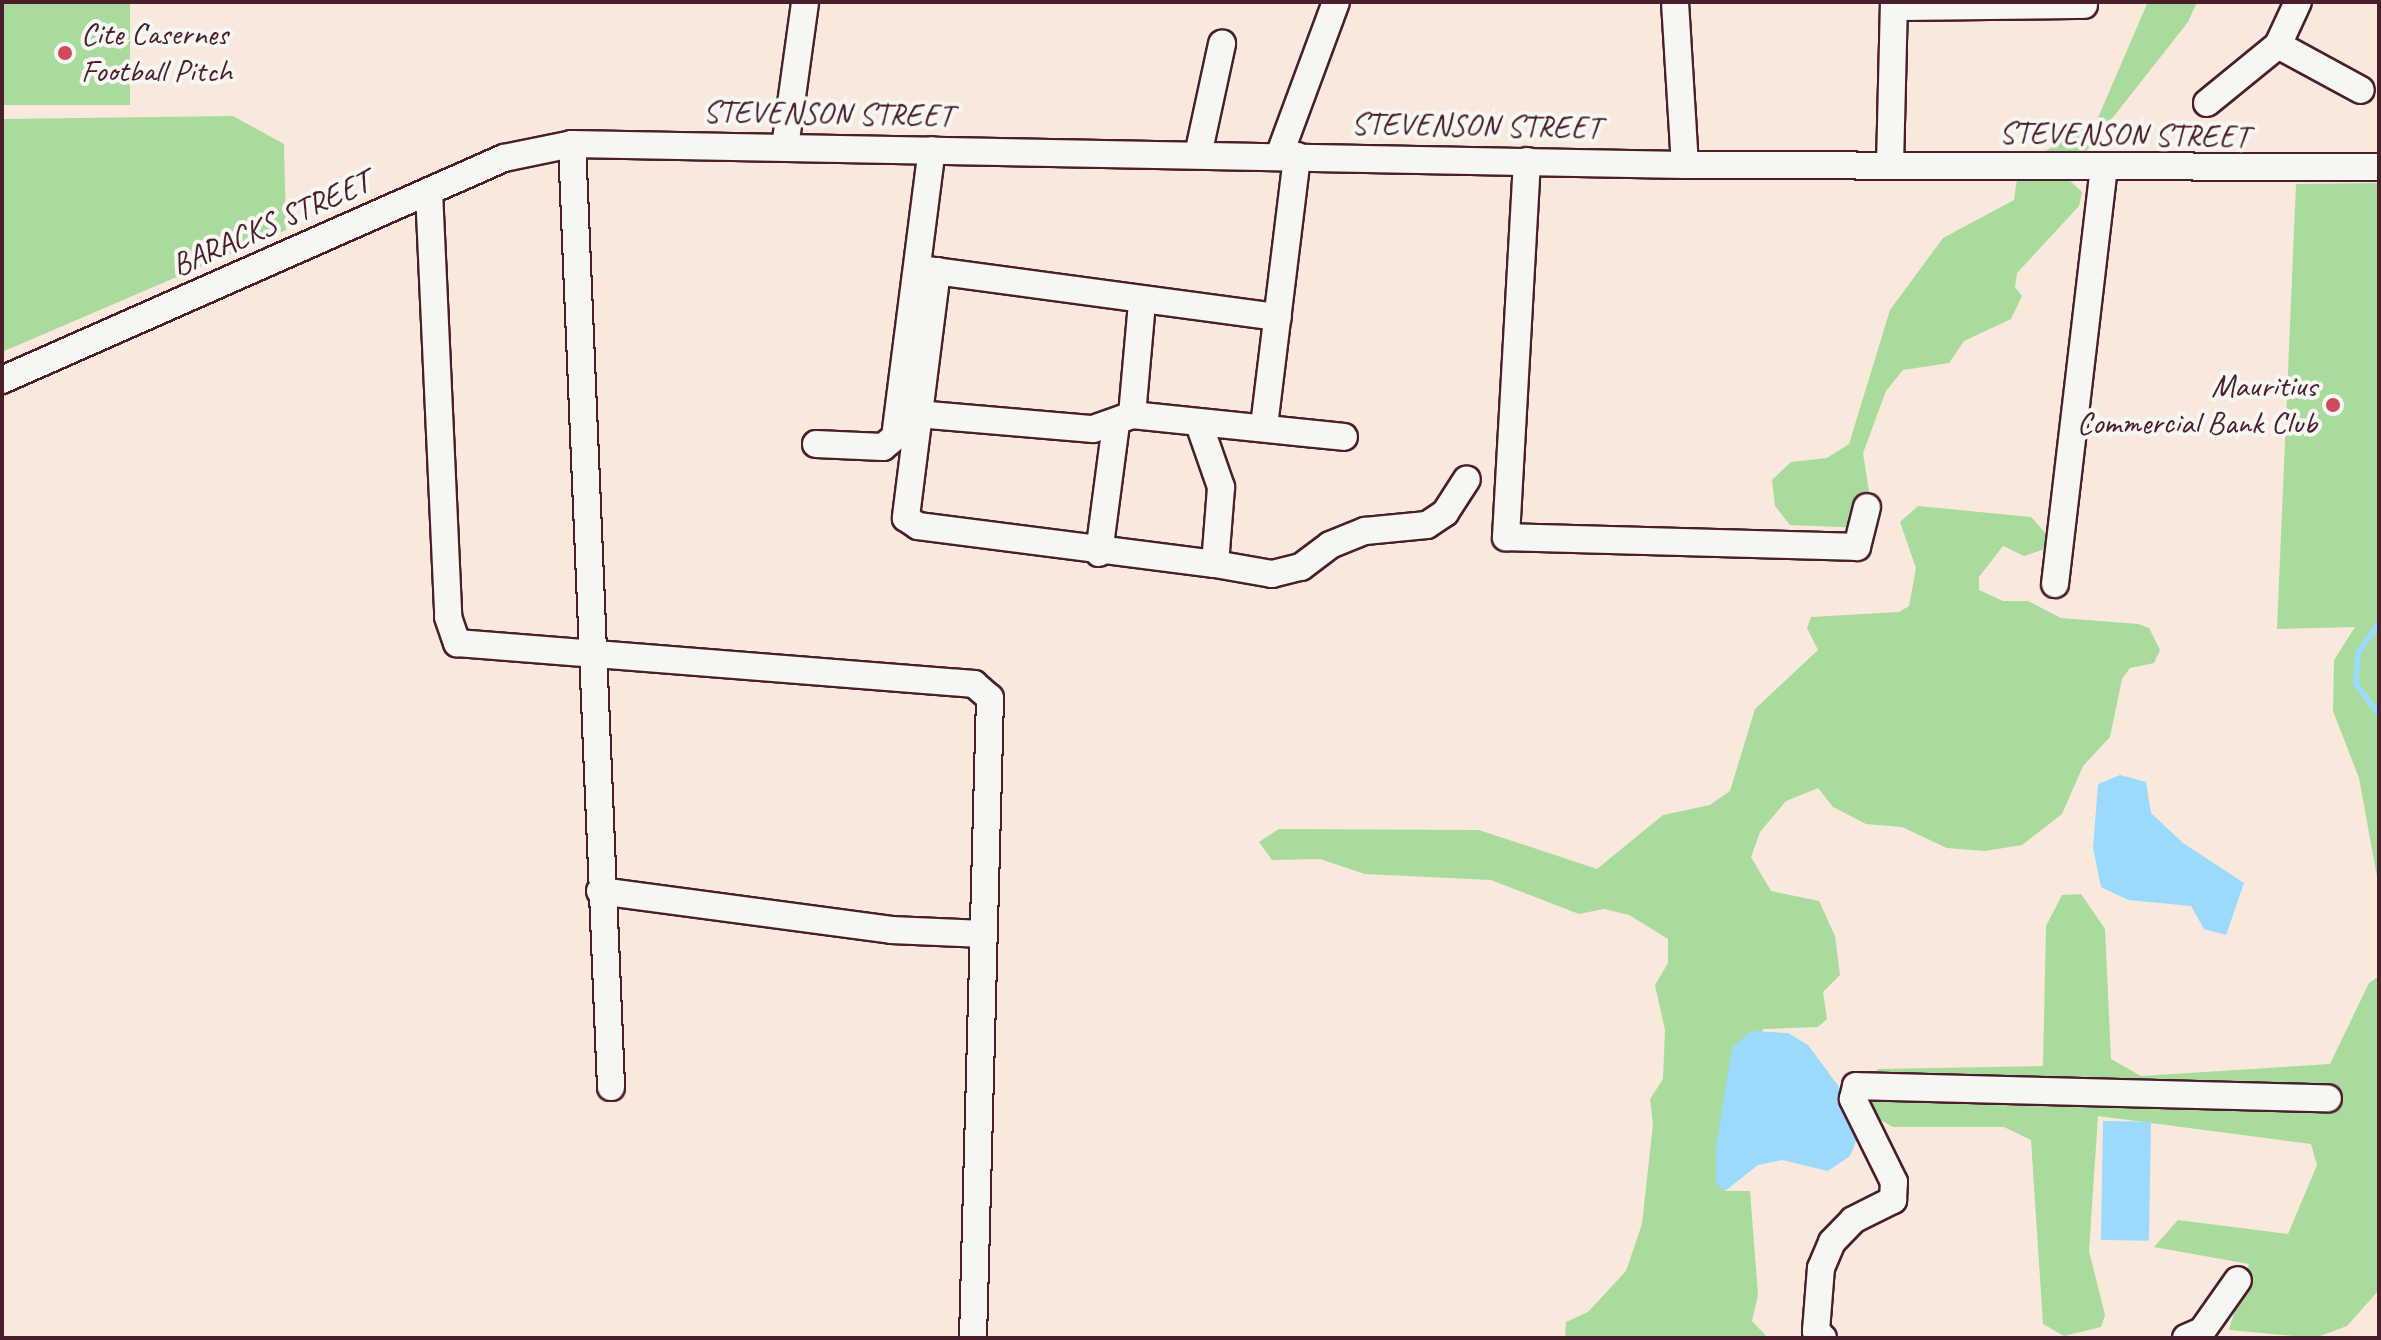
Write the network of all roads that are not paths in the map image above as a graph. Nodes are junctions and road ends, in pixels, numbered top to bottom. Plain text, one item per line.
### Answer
1 (805, 2) edge
2 (1336, 2) edge
3 (1675, 2) edge
4 (2298, 2) edge
5 (1894, 4) edge
6 (2084, 5) dead end
7 (1222, 44) dead end
8 (2278, 45) junction
9 (2361, 90) dead end
10 (2207, 103) dead end
11 (572, 144) junction
12 (785, 147) junction
13 (932, 150) junction
14 (1198, 155) junction
15 (1288, 156) junction
16 (1527, 161) junction
17 (1685, 165) junction
18 (1890, 165) junction
19 (2379, 167) edge
20 (2104, 169) junction
21 (429, 191) junction
22 (927, 270) junction
23 (1142, 302) junction
24 (1278, 317) junction
25 (2, 380) edge
26 (917, 414) junction
27 (1124, 419) junction
28 (1199, 424) junction
29 (1264, 426) junction
30 (1344, 437) dead end
31 (816, 444) dead end
32 (1467, 479) dead end
33 (1867, 507) dead end
34 (1099, 553) junction
35 (1215, 564) junction
36 (2055, 584) dead end
37 (592, 651) junction
38 (600, 891) junction
39 (984, 934) junction
40 (611, 1087) dead end
41 (2328, 1098) dead end
42 (2238, 1280) dead end
43 (973, 1338) edge
44 (1823, 1338) edge
45 (2186, 1338) edge

1 - 12 street
2 - 15 street
3 - 17 street
4 - 8 street
5 - 6 street
5 - 18 street
7 - 14 street
8 - 9 street
8 - 10 street
11 - 12 street, STEVENSON STREET
11 - 21 street, BARACKS STREET
11 - 37 street
12 - 13 street, STEVENSON STREET
13 - 14 street, STEVENSON STREET
13 - 22 street
14 - 15 street, STEVENSON STREET
15 - 16 street, STEVENSON STREET
15 - 24 street
16 - 17 street, STEVENSON STREET
16 - 33 street
17 - 18 street, STEVENSON STREET
18 - 20 street, STEVENSON STREET
19 - 20 street, STEVENSON STREET
20 - 36 street
21 - 25 street, BARACKS STREET
21 - 37 street
22 - 23 street
22 - 26 street
22 - 31 street
23 - 24 street
23 - 27 street
24 - 29 street
26 - 27 street
26 - 34 street
27 - 28 street
27 - 34 street
28 - 29 street
28 - 35 street
29 - 30 street
32 - 35 street
34 - 35 street
37 - 38 street
37 - 39 street
38 - 39 street
38 - 40 street
39 - 43 street
41 - 44 street
42 - 45 street

